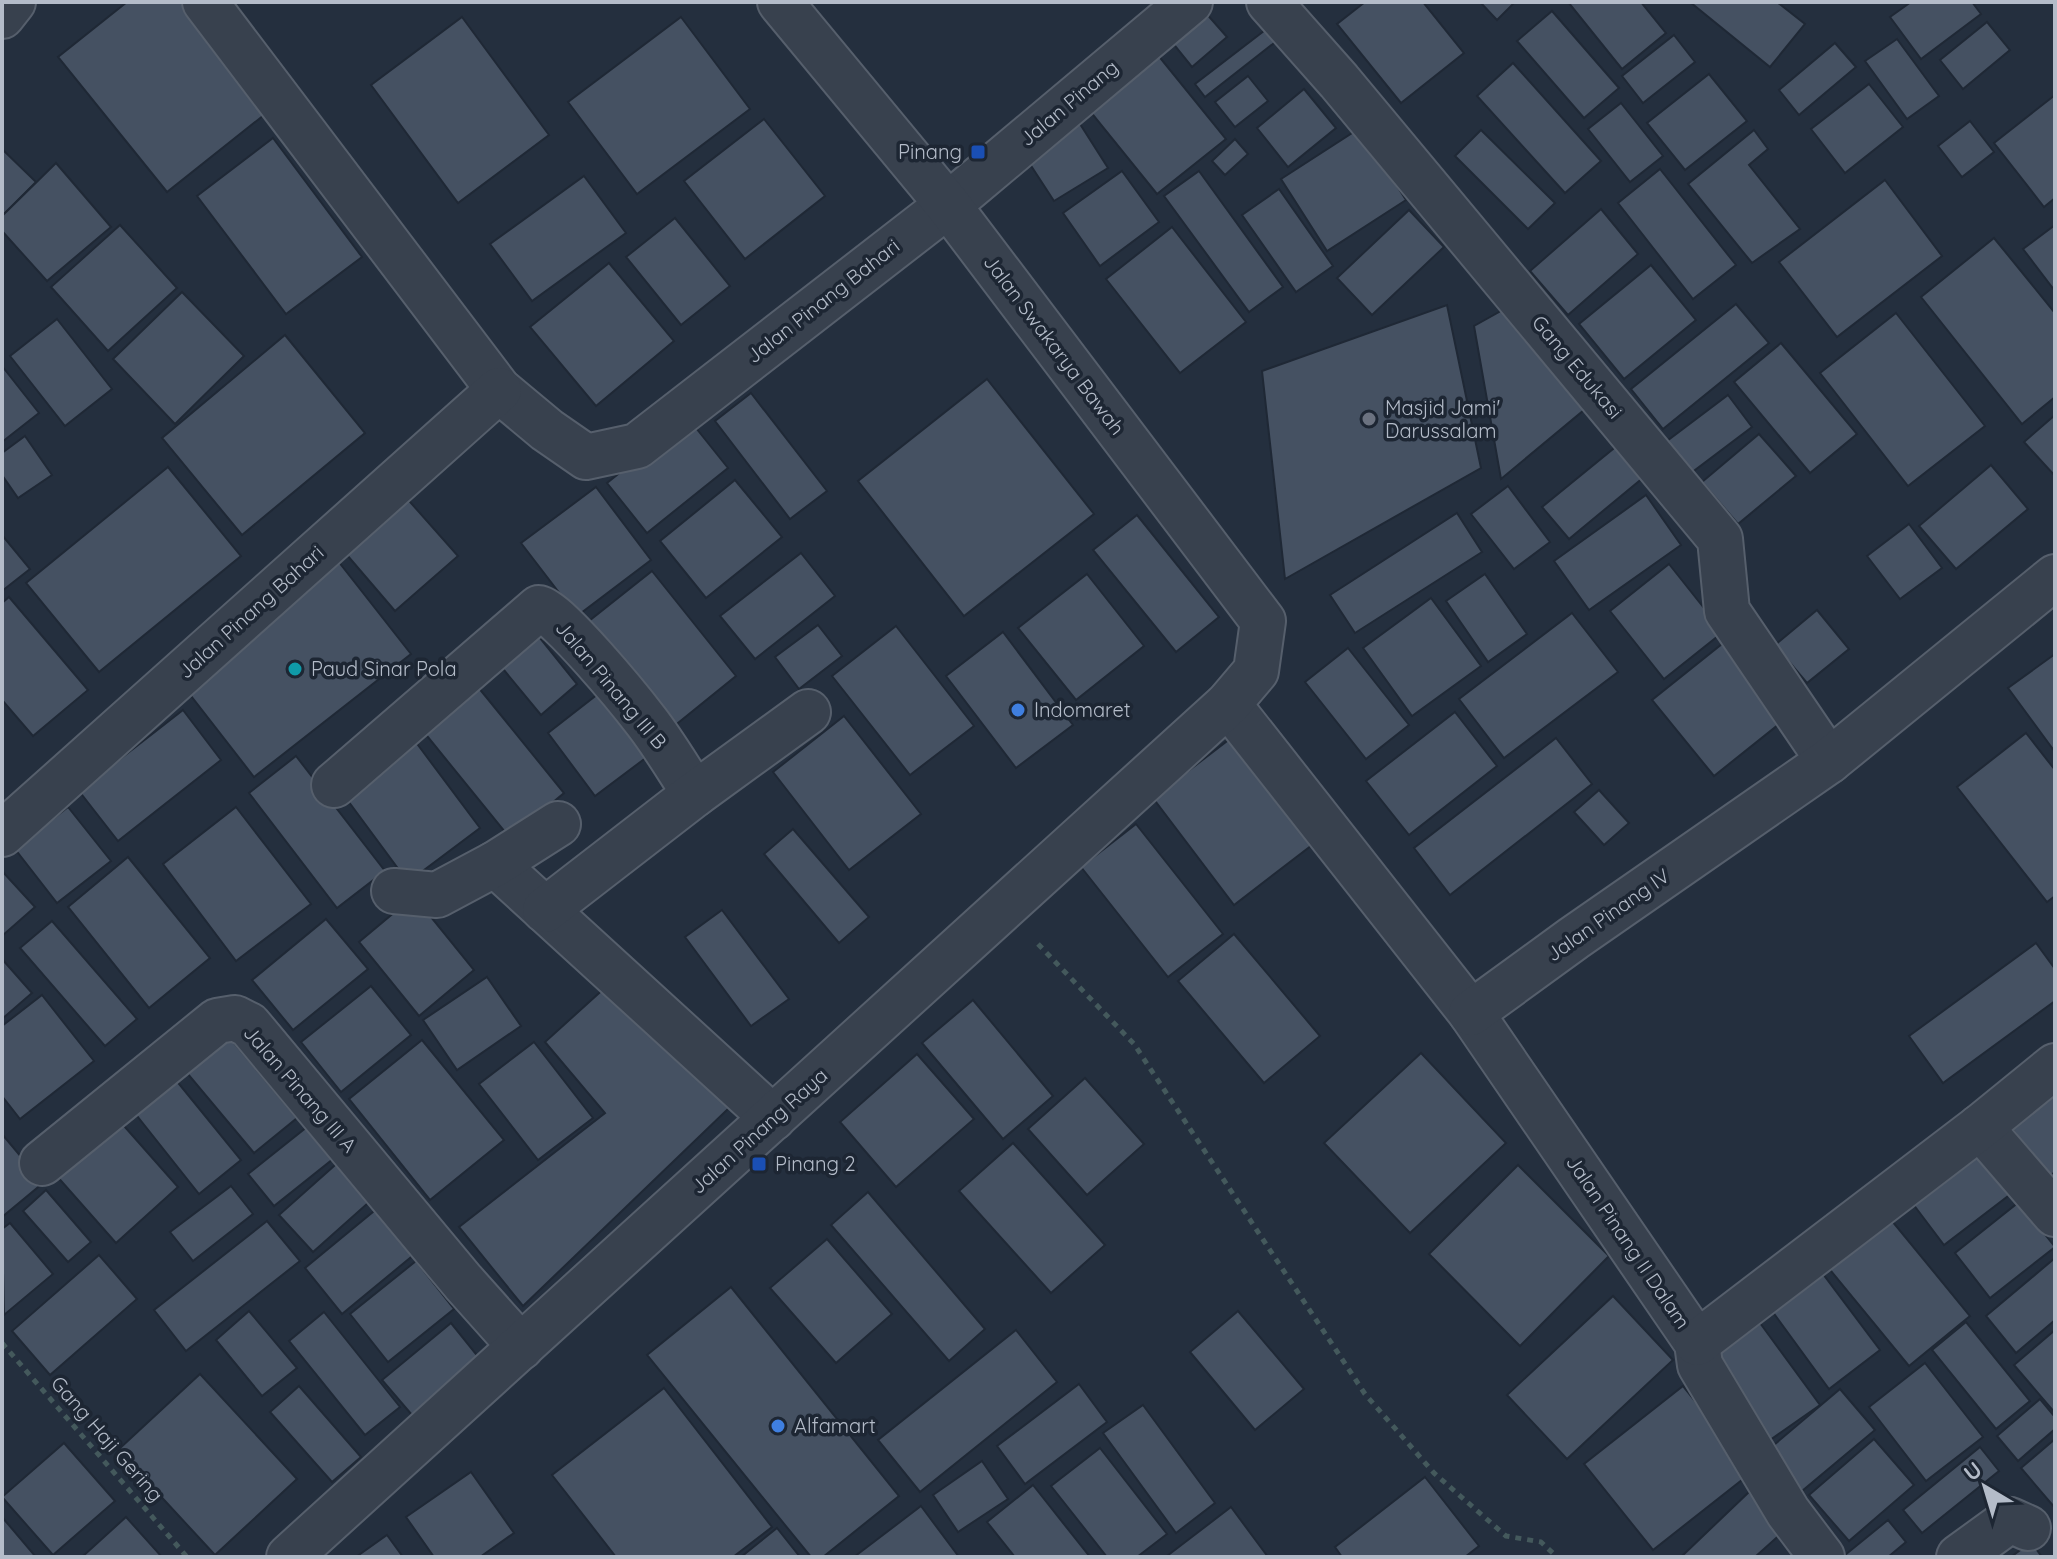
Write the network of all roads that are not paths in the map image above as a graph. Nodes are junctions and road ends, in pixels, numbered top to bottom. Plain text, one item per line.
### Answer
1 (13, 2) edge
2 (205, 2) edge
3 (780, 2) edge
4 (1190, 2) edge
5 (1269, 2) edge
6 (2, 16) edge
7 (948, 205) junction
8 (499, 390) junction
9 (2055, 577) edge
10 (1228, 704) junction
11 (808, 712) dead end
12 (1829, 761) junction
13 (334, 785) dead end
14 (695, 794) junction
15 (558, 824) dead end
16 (2, 834) edge
17 (495, 864) junction
18 (394, 891) dead end
19 (545, 910) junction
20 (1471, 1013) junction
21 (2055, 1066) edge
22 (773, 1118) junction
23 (1980, 1127) junction
24 (42, 1163) dead end
25 (2055, 1214) edge
26 (1697, 1343) junction
27 (521, 1347) junction
28 (2028, 1528) dead end
29 (300, 1553) edge
30 (1822, 1557) edge
31 (1959, 1557) edge

1 - 6 street
2 - 8 street, Jalan Pinang Bahari
3 - 7 street, Jalan Swakarya Bawah
4 - 7 street, Jalan Pinang
5 - 12 street, Gang Edukasi
7 - 8 street, Jalan Pinang Bahari
7 - 10 street, Jalan Swakarya Bawah
8 - 16 street, Jalan Pinang Bahari
9 - 12 street, Jalan Pinang IV
10 - 20 street
10 - 22 street, Jalan Pinang Raya
11 - 14 street
12 - 20 street, Jalan Pinang IV
13 - 14 street, Jalan Pinang III B
14 - 19 street
15 - 17 street
17 - 18 street
17 - 19 street
19 - 22 street
20 - 26 street, Jalan Pinang II Dalam
21 - 23 street
22 - 27 street, Jalan Pinang Raya
23 - 25 street
23 - 26 street
24 - 27 street, Jalan Pinang III A
26 - 30 street, Jalan Pinang II Dalam
27 - 29 street, Jalan Pinang Raya
28 - 31 street

